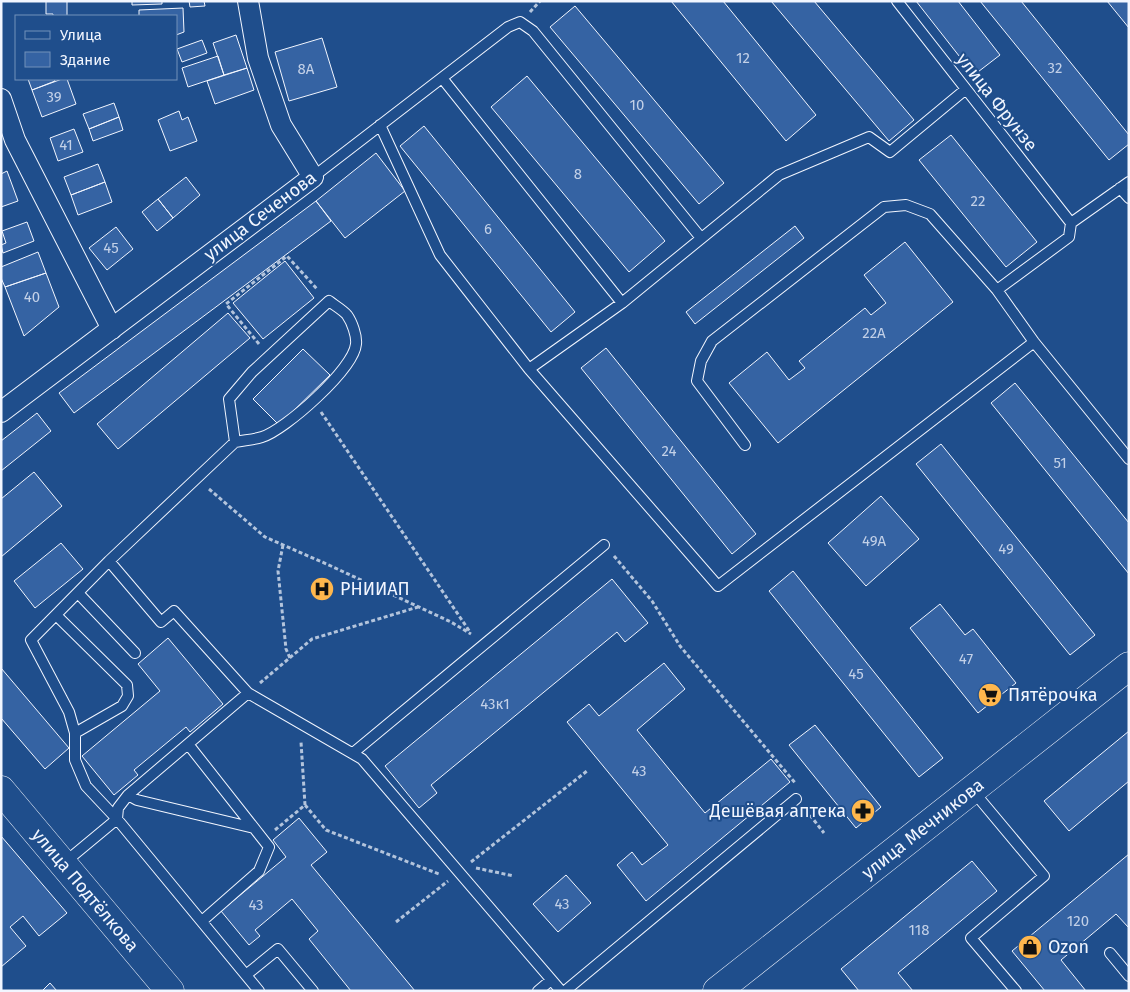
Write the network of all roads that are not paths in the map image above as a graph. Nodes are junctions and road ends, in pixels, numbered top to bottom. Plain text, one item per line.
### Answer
1 (248, 1) edge
2 (897, 1) edge
3 (442, 78) junction
4 (966, 89) junction
5 (1, 99) edge
6 (380, 125) junction
7 (8, 142) edge
8 (312, 177) junction
9 (1125, 185) edge
10 (1129, 198) edge
11 (1071, 223) junction
12 (701, 238) junction
13 (997, 290) junction
14 (622, 302) junction
15 (112, 329) junction
16 (1034, 342) junction
17 (528, 370) junction
18 (1, 412) edge
19 (235, 442) junction
20 (745, 445) dead end
21 (1129, 459) edge
22 (604, 545) road end
23 (109, 561) junction
24 (78, 593) junction
25 (56, 615) junction
26 (135, 653) dead end
27 (1129, 666) edge
28 (248, 693) junction
29 (75, 733) junction
30 (188, 744) junction
31 (353, 753) junction
32 (1, 790) edge
33 (972, 790) junction
34 (128, 795) junction
35 (796, 798) road end
36 (117, 819) junction
37 (254, 828) junction
38 (63, 864) junction
39 (202, 921) junction
40 (1110, 953) dead end
41 (246, 975) junction
42 (1129, 976) edge
43 (551, 980) junction
44 (164, 989) edge
45 (259, 991) edge
46 (313, 991) edge
47 (538, 991) edge
48 (561, 991) edge
49 (565, 991) edge
50 (717, 991) edge
51 (1016, 991) edge

1 - 8 street
2 - 4 lane, улица Фрунзе
3 - 6 lane, улица Сеченова
3 - 12 lane, улица Сеченова
3 - 14 lane
4 - 11 lane, улица Фрунзе
4 - 12 lane
5 - 7 street
6 - 8 lane, улица Сеченова
6 - 17 lane
7 - 15 street
8 - 15 street, улица Сеченова
9 - 10 lane
9 - 11 lane
11 - 13 lane
12 - 14 lane
13 - 16 lane
13 - 20 lane
14 - 17 lane
15 - 18 street, улица Сеченова
16 - 17 lane
16 - 21 lane
19 - 19 lane
19 - 23 lane
22 - 31 lane
23 - 24 lane
23 - 28 lane
24 - 25 lane
24 - 26 lane
25 - 29 lane
25 - 29 lane
27 - 33 main road, улица Мечникова
28 - 30 lane
28 - 31 lane
29 - 36 lane
30 - 34 lane
30 - 37 lane
31 - 43 lane
32 - 38 main road, улица Подтёлкова
33 - 50 main road, улица Мечникова
33 - 51 lane
34 - 36 lane
34 - 37 lane
35 - 49 lane
36 - 38 lane
36 - 39 lane
37 - 39 lane
38 - 44 main road, улица Подтёлкова
39 - 41 lane
40 - 42 lane
41 - 45 lane
41 - 46 lane
43 - 47 lane
43 - 48 lane

